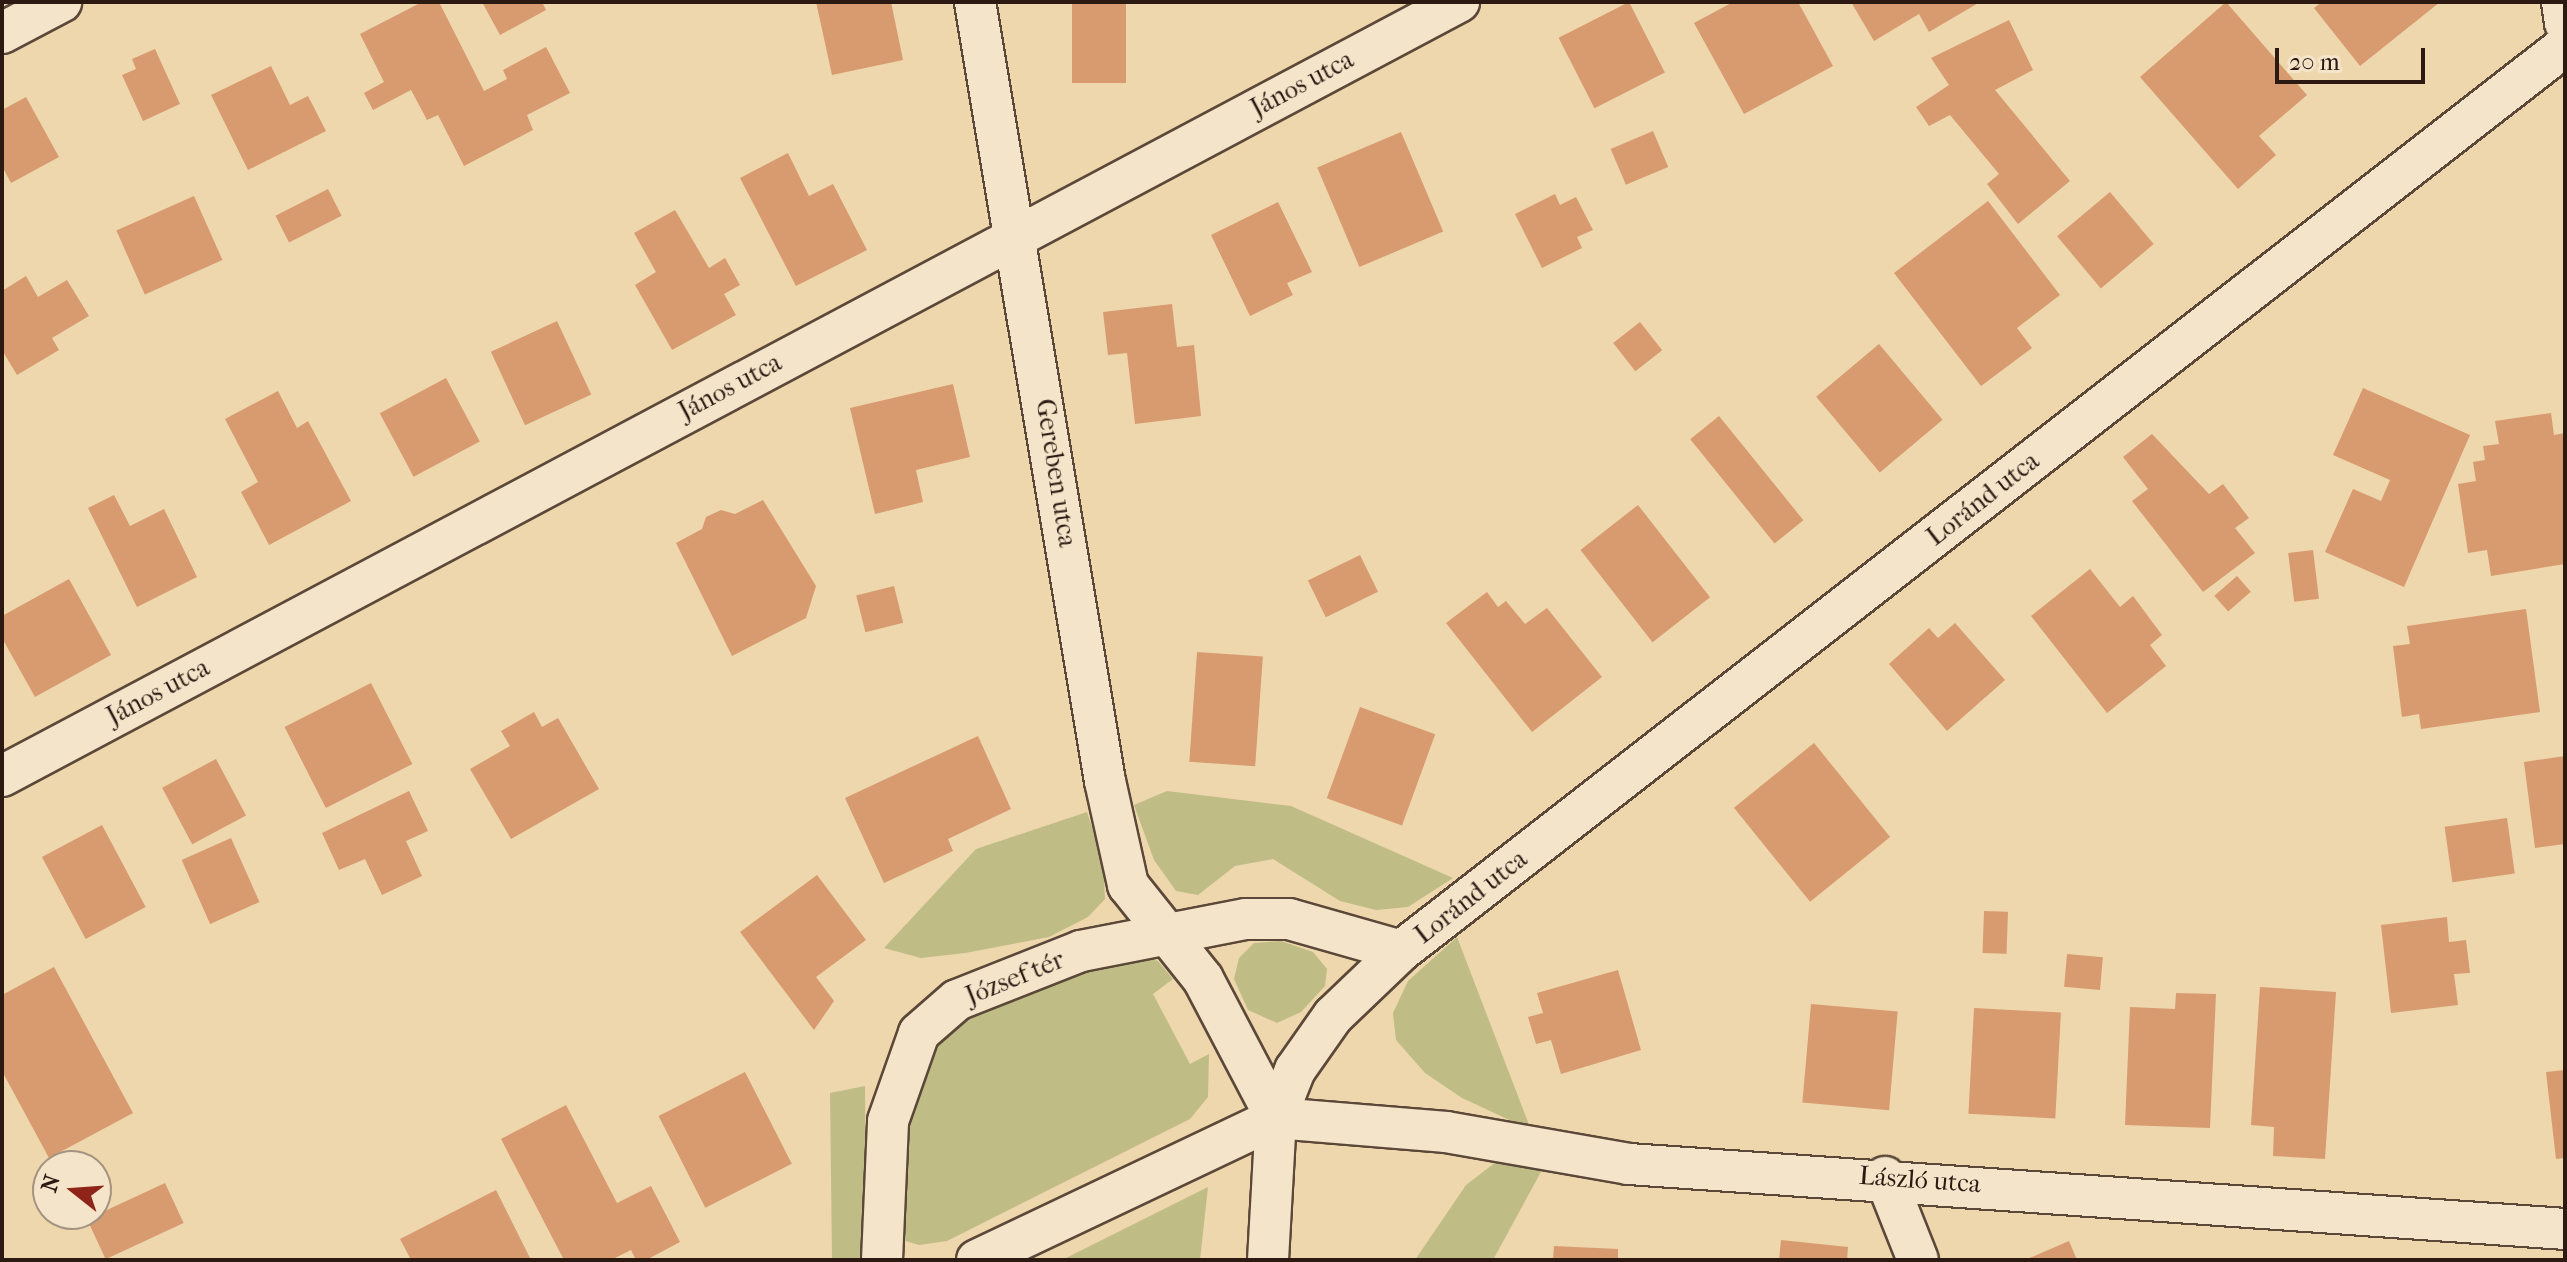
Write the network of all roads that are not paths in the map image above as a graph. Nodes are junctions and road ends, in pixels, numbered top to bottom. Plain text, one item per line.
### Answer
1 (61, 2) edge
2 (975, 2) edge
3 (1459, 2) edge
4 (2562, 2) edge
5 (2565, 23) edge
6 (2, 33) edge
7 (2565, 46) edge
8 (1018, 233) junction
9 (2, 776) edge
10 (1162, 934) junction
11 (1401, 951) junction
12 (1276, 1118) junction
13 (1885, 1177) junction
14 (2565, 1229) edge
15 (882, 1260) edge
16 (977, 1260) edge
17 (1268, 1260) edge
18 (1918, 1260) edge

1 - 6 street
2 - 8 street, Gereben utca
3 - 8 street, János utca
4 - 5 street
7 - 11 street, Loránd utca
8 - 9 street, János utca
8 - 10 street, Gereben utca
10 - 11 street, József tér
10 - 12 street
10 - 15 street, József tér
11 - 12 street
12 - 13 street, László utca
12 - 16 street
12 - 17 street
13 - 14 street, László utca
13 - 18 street

